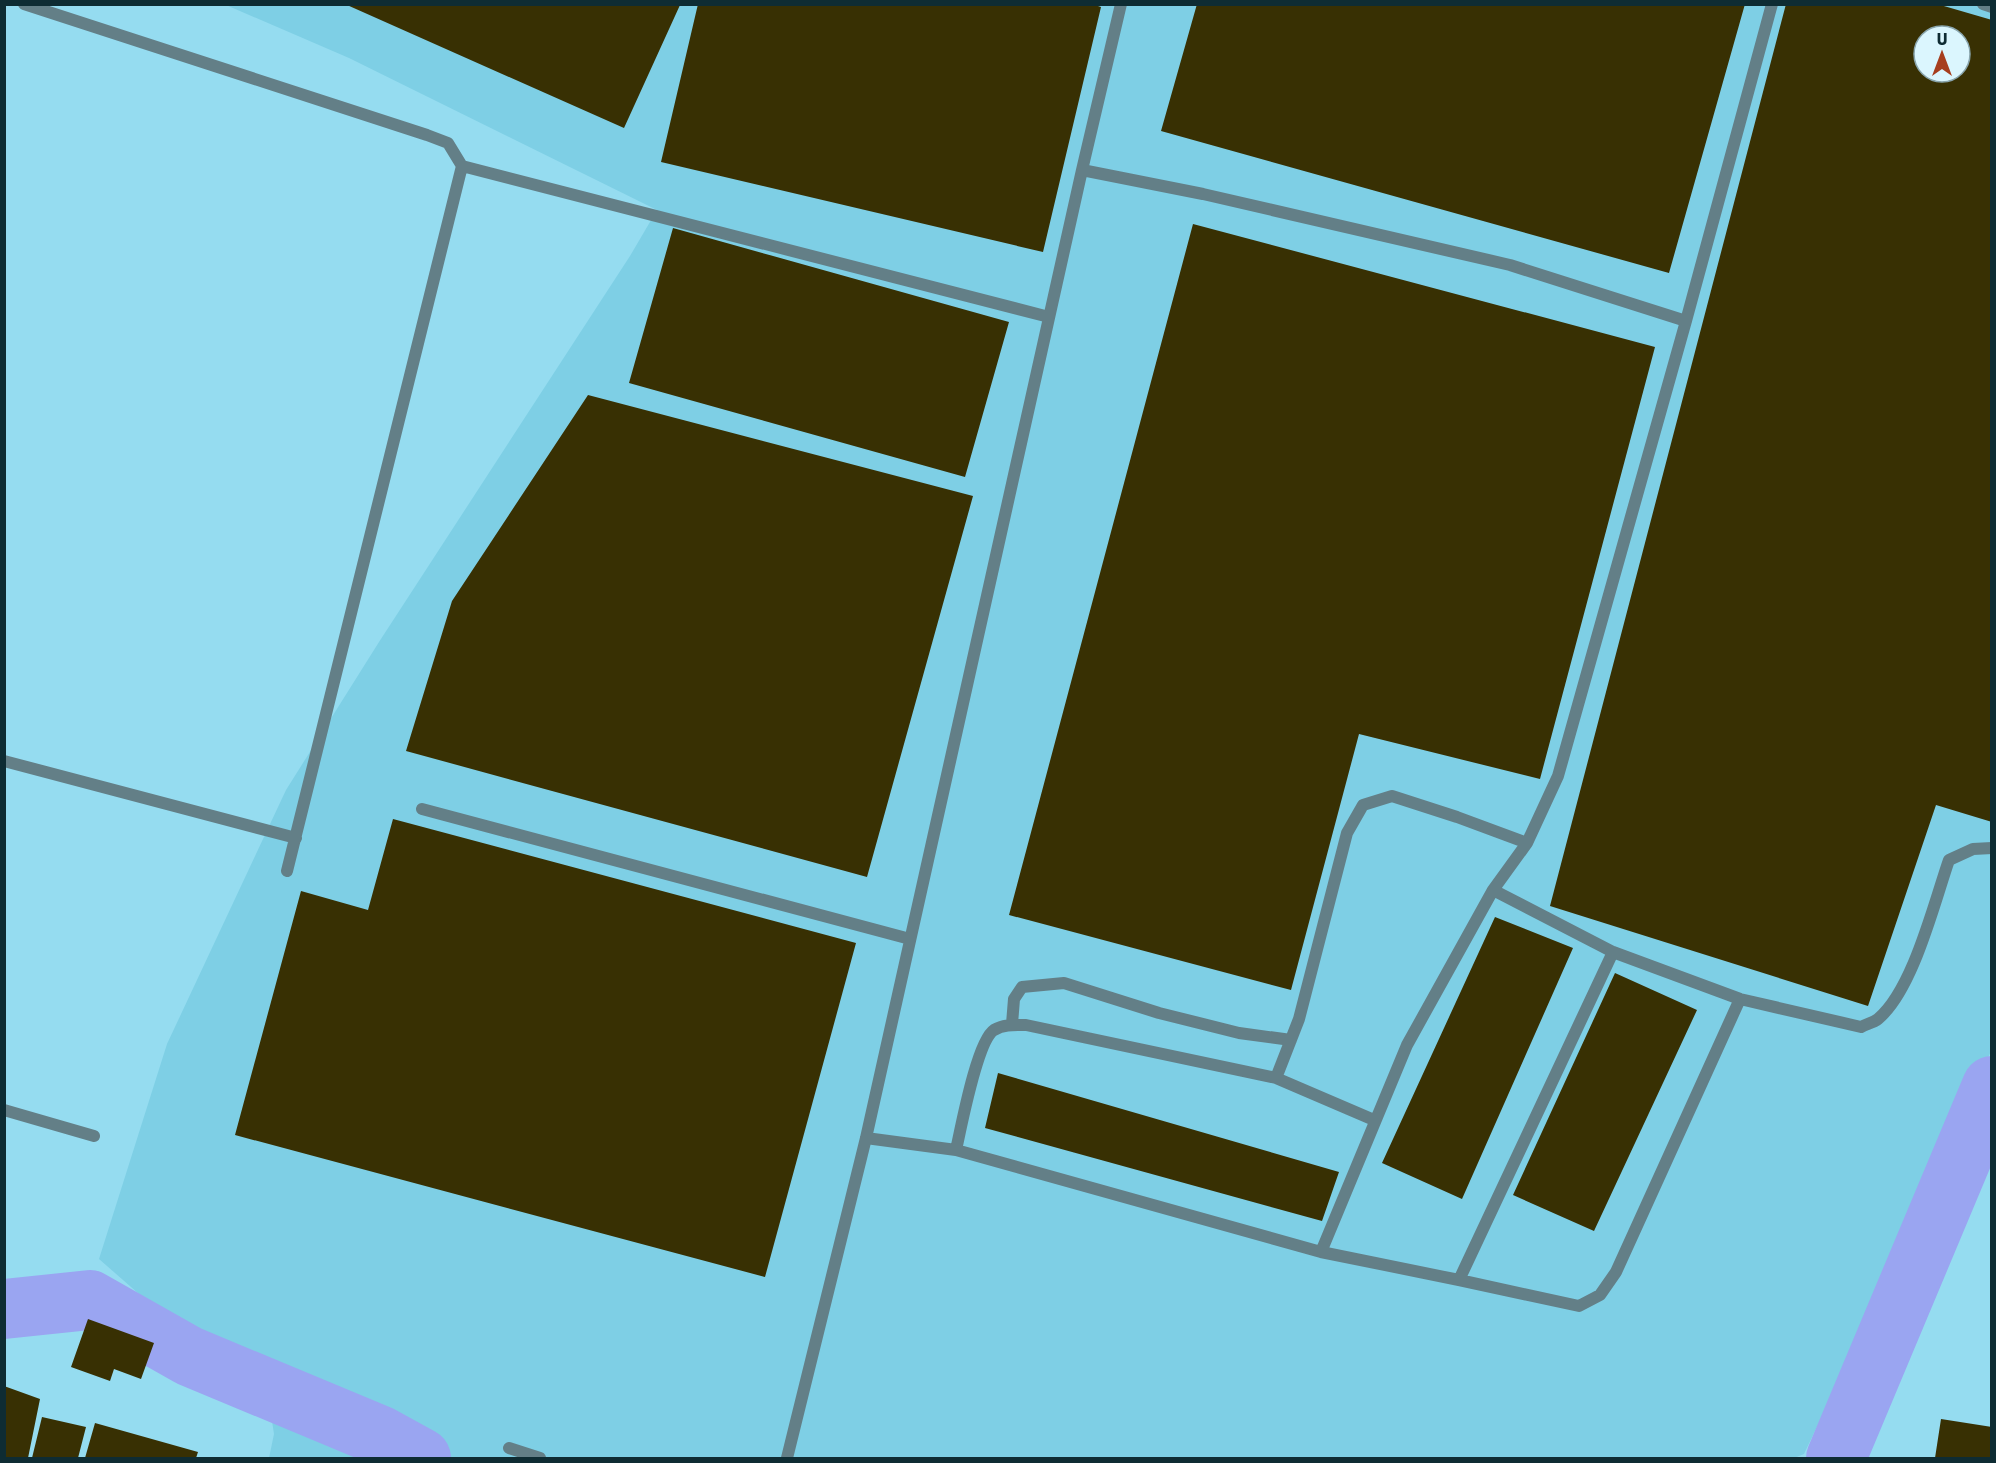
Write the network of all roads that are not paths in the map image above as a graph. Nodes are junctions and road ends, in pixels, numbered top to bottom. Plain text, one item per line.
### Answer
1 (24, 4) edge
2 (1121, 4) edge
3 (1772, 4) edge
4 (1983, 4) edge
5 (1992, 7) edge
6 (462, 166) junction
7 (1082, 170) junction
8 (1049, 317) junction
9 (1686, 321) junction
10 (4, 761) edge
11 (422, 809) dead end
12 (296, 838) junction
13 (1527, 843) junction
14 (1992, 848) edge
15 (286, 871) dead end
16 (1493, 890) junction
17 (910, 939) junction
18 (1612, 952) junction
19 (1740, 999) junction
20 (1012, 1024) junction
21 (1291, 1040) junction
22 (1276, 1078) junction
23 (4, 1110) edge
24 (1374, 1120) junction
25 (94, 1136) dead end
26 (866, 1138) junction
27 (956, 1150) junction
28 (1321, 1252) junction
29 (1459, 1280) junction
30 (509, 1448) dead end
31 (540, 1458) edge
32 (787, 1458) edge

1 - 6 lane
2 - 7 lane
3 - 9 lane
4 - 5 lane
6 - 8 lane
6 - 12 lane
7 - 8 lane
7 - 9 lane
8 - 17 lane
9 - 13 lane
10 - 12 lane
11 - 17 lane
12 - 15 lane
13 - 16 lane
13 - 21 lane
14 - 19 lane
16 - 18 lane
16 - 24 lane
17 - 26 lane
18 - 19 lane
18 - 29 lane
19 - 29 lane
20 - 21 lane
20 - 22 lane
20 - 27 lane
21 - 22 lane
22 - 24 lane
23 - 25 lane
24 - 28 lane
26 - 27 lane
26 - 32 lane
27 - 28 lane
28 - 29 lane
30 - 31 lane

